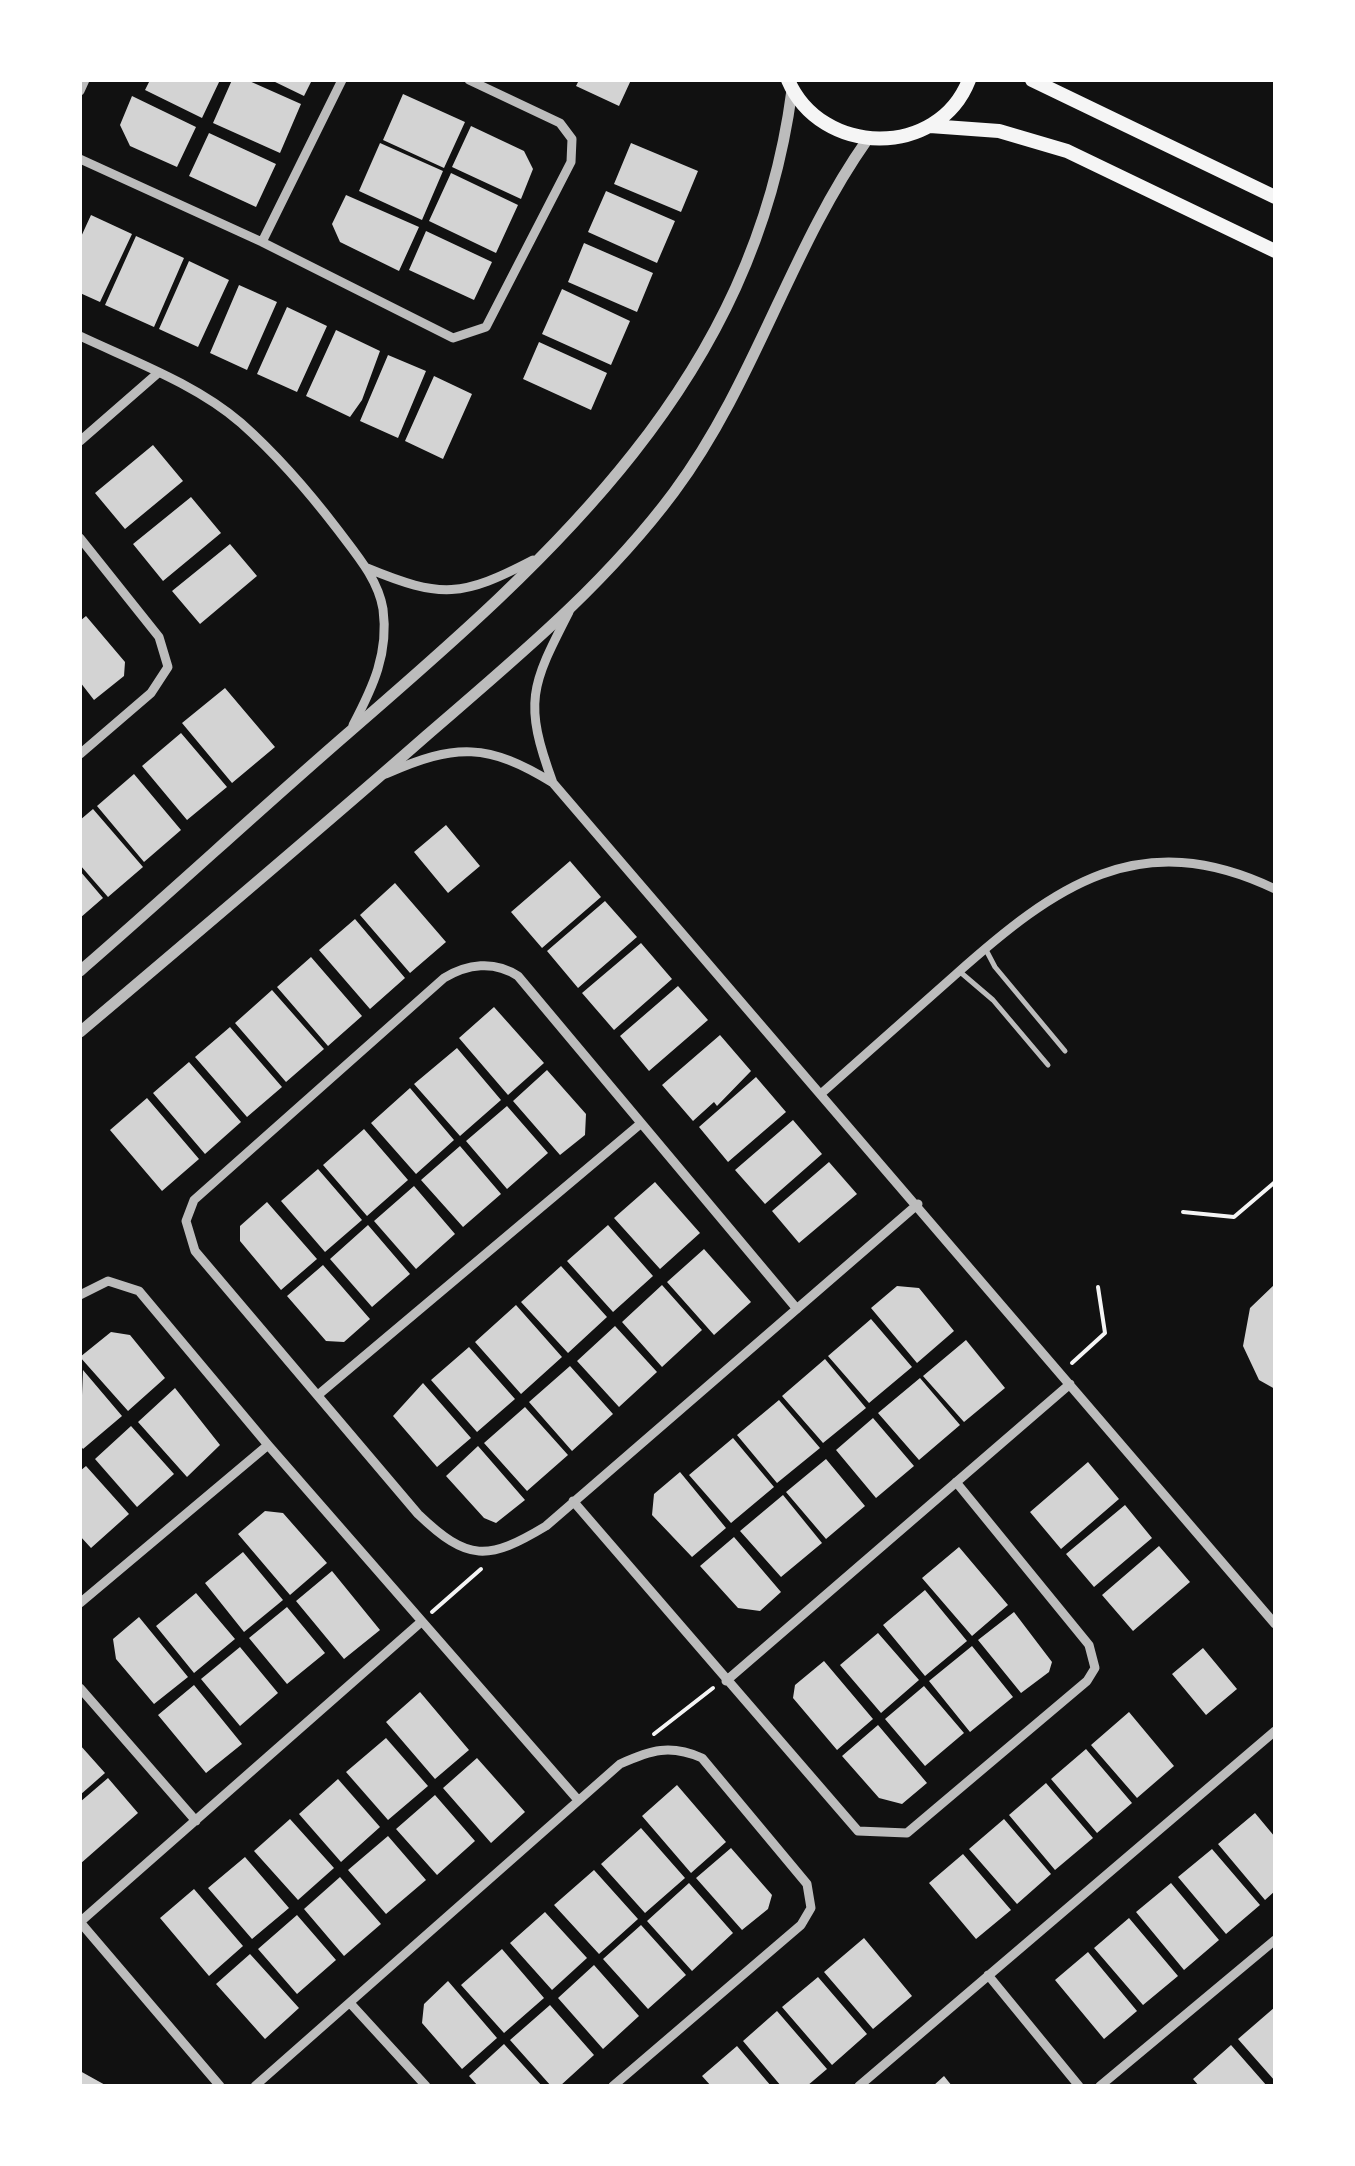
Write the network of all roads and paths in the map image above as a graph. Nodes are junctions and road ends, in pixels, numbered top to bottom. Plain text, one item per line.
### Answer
1 (84, 80) edge
2 (342, 80) edge
3 (469, 80) edge
4 (970, 80) edge
5 (1032, 80) edge
6 (790, 85) edge
7 (80, 91) edge
8 (930, 126) junction
9 (867, 140) junction
10 (80, 160) edge
11 (1275, 197) edge
12 (262, 242) junction
13 (1275, 251) edge
14 (80, 336) edge
15 (158, 373) junction
16 (80, 441) edge
17 (80, 538) edge
18 (548, 552) junction
19 (366, 568) junction
20 (570, 611) junction
21 (349, 733) junction
22 (80, 754) edge
23 (382, 776) junction
24 (553, 783) junction
25 (1275, 889) edge
26 (985, 948) junction
27 (80, 971) edge
28 (960, 971) junction
29 (80, 1032) edge
30 (1065, 1051) dead end
31 (1048, 1065) dead end
32 (822, 1092) junction
33 (639, 1125) junction
34 (1275, 1182) edge
35 (918, 1204) junction
36 (1183, 1212) dead end
37 (1098, 1287) dead end
38 (80, 1295) edge
39 (797, 1309) junction
40 (1061, 1373) junction
41 (1070, 1384) junction
42 (318, 1395) junction
43 (268, 1446) junction
44 (956, 1482) junction
45 (572, 1501) junction
46 (490, 1552) junction
47 (80, 1603) edge
48 (421, 1622) junction
49 (1275, 1624) edge
50 (726, 1681) junction
51 (80, 1688) edge
52 (1275, 1731) edge
53 (646, 1741) dead end
54 (578, 1800) junction
55 (196, 1821) junction
56 (80, 1922) edge
57 (1275, 1940) edge
58 (988, 1974) junction
59 (350, 2003) junction
60 (220, 2086) edge
61 (255, 2086) edge
62 (426, 2086) edge
63 (613, 2086) edge
64 (859, 2086) edge
65 (1079, 2086) edge
66 (1100, 2086) edge

1 - 7 street
2 - 12 street
3 - 12 street
4 - 8 main road
5 - 11 main road
6 - 9 main road
6 - 18 street
8 - 9 main road
8 - 13 main road
9 - 20 street
10 - 12 street
14 - 15 street
15 - 16 street
15 - 19 street
17 - 22 street
18 - 19 street
18 - 21 street
19 - 21 street
20 - 23 street
20 - 24 street
21 - 27 street
23 - 24 street
23 - 29 street
24 - 32 street
25 - 26 street
26 - 28 street
26 - 30 lane
28 - 31 lane
28 - 32 street
32 - 35 street
33 - 39 street
33 - 42 street
33 - 42 street
34 - 36 path
35 - 39 street
35 - 40 street
37 - 40 path
38 - 43 street
39 - 45 street
40 - 41 street
41 - 44 street
41 - 49 street
42 - 46 street
43 - 47 street
43 - 48 street
44 - 50 street
44 - 50 street
45 - 46 street
45 - 50 street
46 - 48 path
48 - 54 street
48 - 55 street
50 - 53 path
51 - 55 street
52 - 58 street
54 - 59 street
54 - 63 street
55 - 56 street
56 - 60 street
57 - 66 street
58 - 64 street
58 - 65 street
59 - 61 street
59 - 62 street

